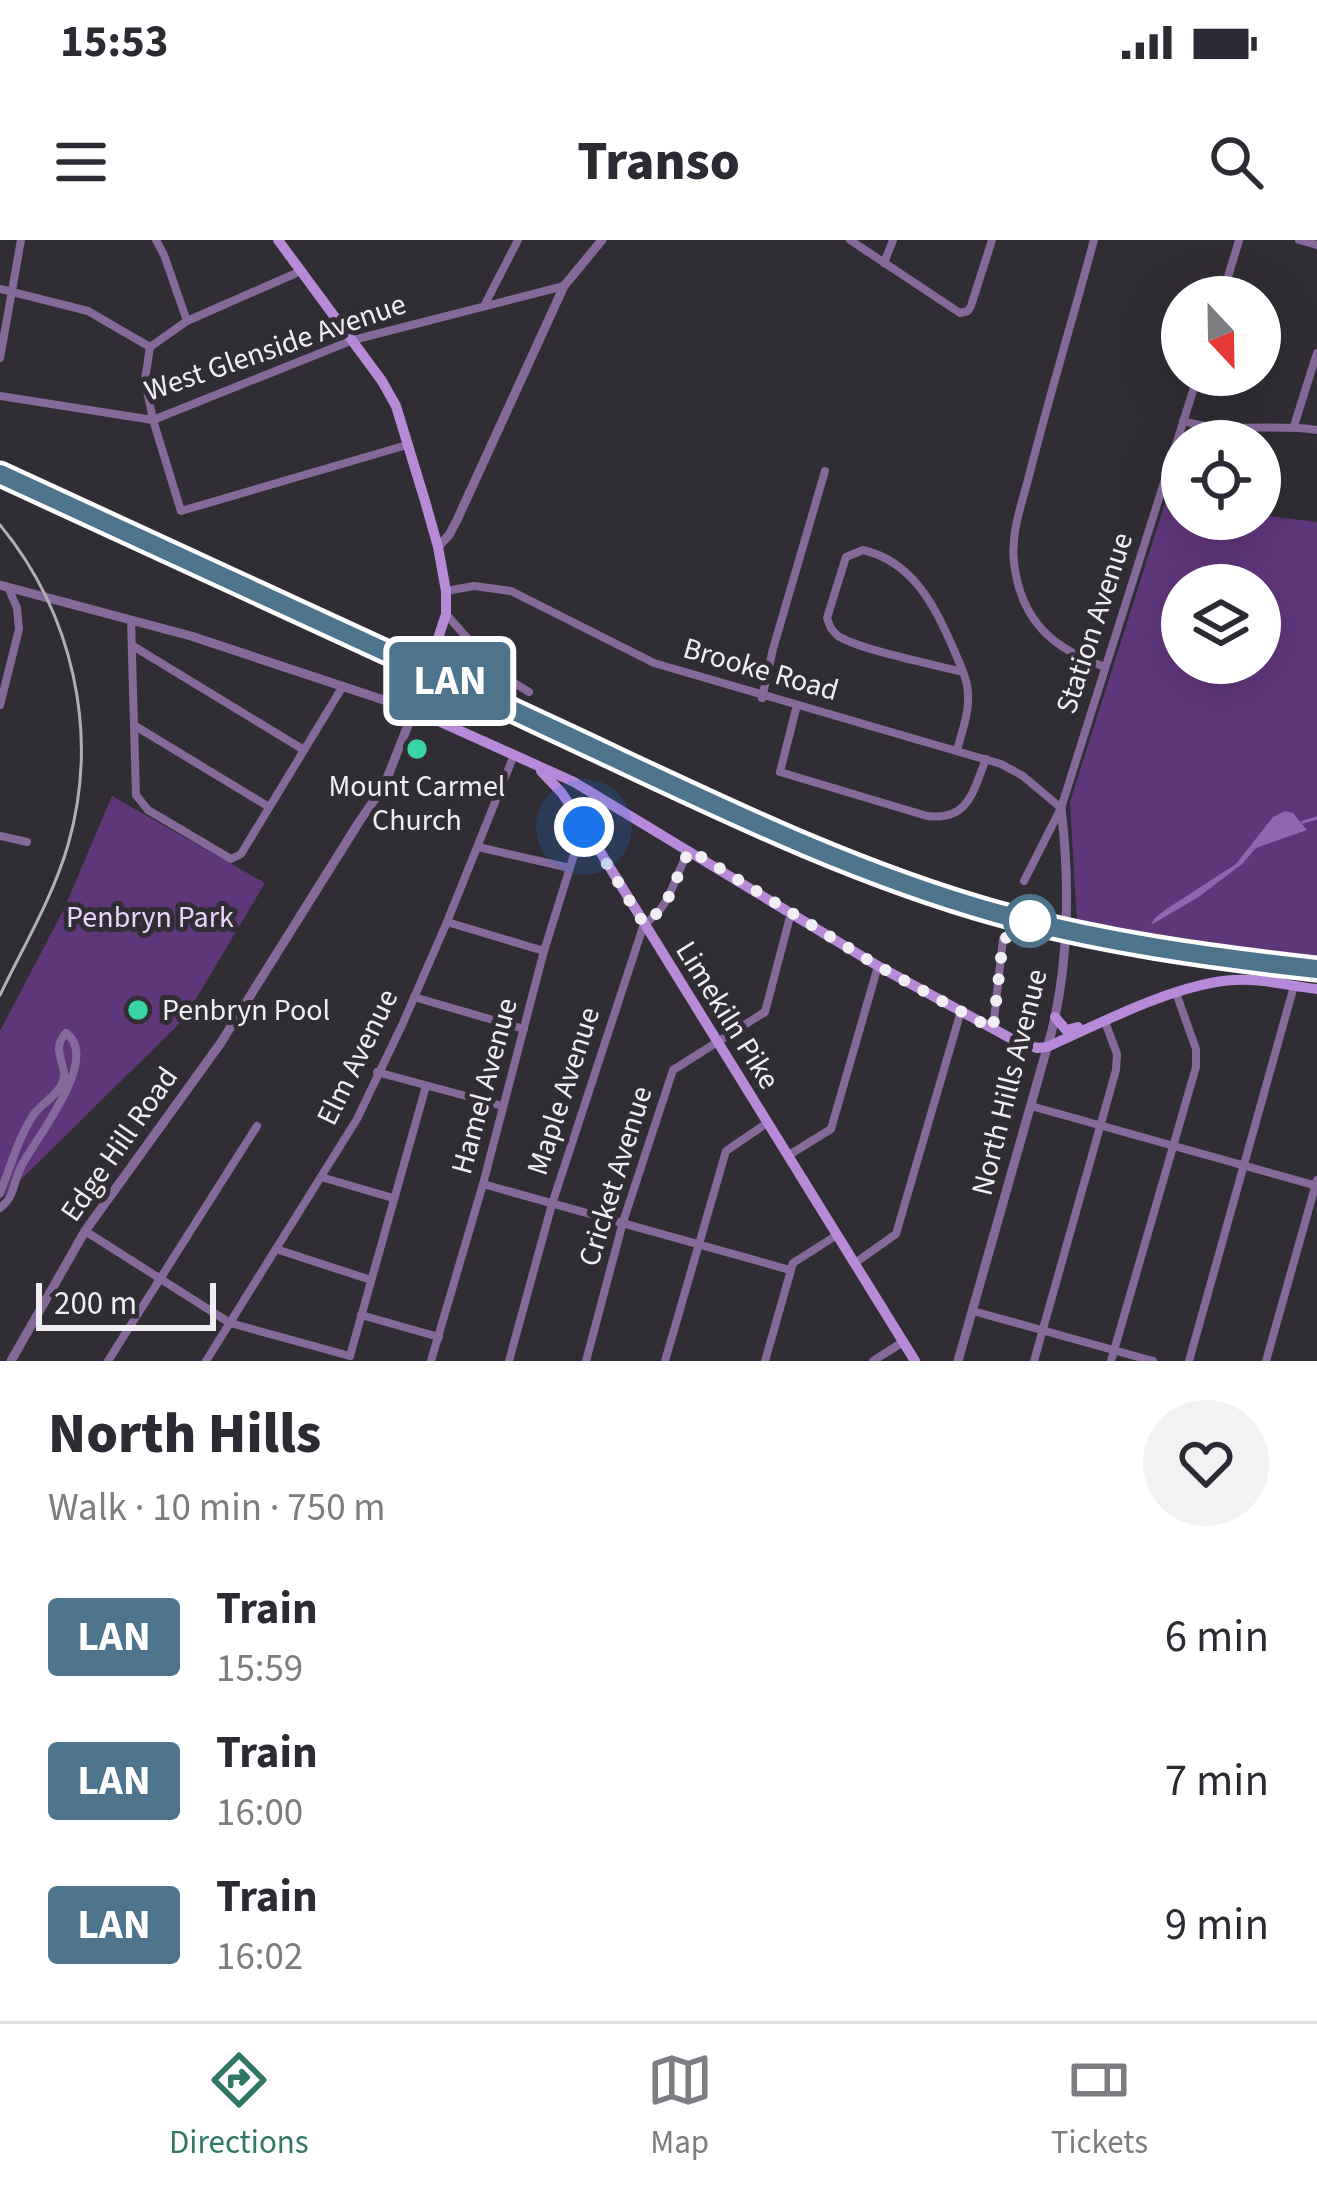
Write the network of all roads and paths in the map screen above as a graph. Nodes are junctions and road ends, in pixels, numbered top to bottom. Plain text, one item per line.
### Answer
1 (21, 240) edge
2 (156, 240) edge
3 (278, 240) edge
4 (518, 240) edge
5 (602, 240) edge
6 (850, 240) edge
7 (892, 240) edge
8 (992, 240) edge
9 (1094, 240) edge
10 (1240, 240) edge
11 (1299, 240) edge
12 (1317, 245) edge
13 (884, 263) junction
14 (303, 270) junction
15 (1229, 276) edge
16 (564, 286) junction
17 (5, 290) edge
18 (485, 305) junction
19 (188, 321) junction
20 (353, 340) junction
21 (150, 347) junction
22 (1317, 353) edge
23 (0, 358) edge
24 (0, 396) edge
25 (153, 420) junction
26 (1281, 426) edge
27 (1294, 426) junction
28 (1317, 430) edge
29 (406, 445) junction
30 (825, 471) dead end
31 (1161, 491) edge
32 (438, 547) junction
33 (4, 586) edge
34 (446, 591) junction
35 (446, 614) junction
36 (131, 620) junction
37 (133, 646) junction
38 (1106, 667) junction
39 (963, 673) junction
40 (343, 686) junction
41 (422, 686) junction
42 (529, 692) dead end
43 (762, 698) junction
44 (797, 704) junction
45 (0, 705) edge
46 (414, 710) junction
47 (437, 721) junction
48 (136, 726) junction
49 (304, 750) junction
50 (957, 750) junction
51 (514, 754) junction
52 (986, 759) junction
53 (535, 764) junction
54 (269, 807) junction
55 (1060, 808) junction
56 (583, 824) junction
57 (0, 836) edge
58 (27, 842) dead end
59 (478, 847) junction
60 (690, 850) junction
61 (570, 868) junction
62 (1024, 881) dead end
63 (791, 913) junction
64 (447, 922) junction
65 (644, 924) junction
66 (1003, 940) dead end
67 (544, 951) junction
68 (878, 966) junction
69 (1294, 986) junction
70 (1317, 989) edge
71 (1176, 993) junction
72 (414, 997) junction
73 (961, 1011) junction
74 (1055, 1017) junction
75 (1105, 1022) junction
76 (524, 1029) junction
77 (993, 1029) junction
78 (717, 1041) junction
79 (1047, 1047) junction
80 (377, 1072) junction
81 (426, 1086) junction
82 (503, 1106) junction
83 (1031, 1106) junction
84 (767, 1123) junction
85 (257, 1126) dead end
86 (1101, 1126) junction
87 (1174, 1145) junction
88 (789, 1155) junction
89 (1245, 1165) junction
90 (321, 1177) junction
91 (483, 1184) junction
92 (1316, 1184) edge
93 (0, 1193) edge
94 (394, 1198) junction
95 (552, 1204) junction
96 (0, 1208) edge
97 (623, 1222) junction
98 (85, 1231) junction
99 (837, 1234) junction
100 (698, 1245) junction
101 (276, 1249) junction
102 (855, 1263) junction
103 (790, 1270) junction
104 (160, 1279) junction
105 (371, 1280) junction
106 (973, 1311) junction
107 (362, 1315) junction
108 (230, 1323) junction
109 (1043, 1328) junction
110 (439, 1337) junction
111 (903, 1342) junction
112 (1112, 1356) edge
113 (350, 1359) edge
114 (10, 1361) edge
115 (108, 1361) edge
116 (206, 1361) edge
117 (431, 1361) edge
118 (509, 1361) edge
119 (586, 1361) edge
120 (665, 1361) edge
121 (764, 1361) edge
122 (873, 1361) edge
123 (915, 1361) edge
124 (958, 1361) edge
125 (1034, 1361) edge
126 (1153, 1361) edge
127 (1189, 1361) edge
128 (1266, 1361) edge

1 - 17 street
2 - 19 street
3 - 14 main road
4 - 18 street
5 - 16 street
6 - 13 street
7 - 13 street
8 - 13 street
9 - 38 street
10 - 15 street
11 - 12 street
14 - 19 street
14 - 20 main road
16 - 18 street, West Glenside Avenue
16 - 32 street
17 - 21 street
17 - 23 street
18 - 20 street, West Glenside Avenue
19 - 21 street
20 - 25 street, West Glenside Avenue
20 - 29 main road
21 - 25 street
22 - 27 street
24 - 25 street, West Glenside Avenue
25 - 29 street
26 - 27 street
27 - 28 street
29 - 32 main road
30 - 43 street
31 - 38 street, Station Avenue
32 - 34 main road
33 - 36 street
33 - 45 street
34 - 35 main road
34 - 43 street, Brooke Road
35 - 41 main road, bridge
35 - 42 street
36 - 37 street
36 - 40 street
37 - 48 street
37 - 49 street
38 - 55 street, Station Avenue
39 - 39 street
39 - 50 street
40 - 46 street
40 - 49 street
41 - 46 main road
41 - 47 main road
43 - 44 street, Brooke Road
44 - 50 street, Brooke Road
44 - 52 street
46 - 47 main road, Limekiln Pike
46 - 98 street, Edge Hill Road
47 - 51 main road, Limekiln Pike
48 - 54 street
48 - 54 street
49 - 54 street
50 - 52 street, Brooke Road
51 - 53 main road, Limekiln Pike
51 - 59 street, Elm Avenue
52 - 55 street, Brooke Road
53 - 56 main road, Limekiln Pike
53 - 60 main road
55 - 62 street, Station Avenue
55 - 74 street, North Hills Avenue
56 - 61 street, Hamel Avenue
56 - 65 main road, Limekiln Pike
57 - 58 street
59 - 61 street
59 - 64 street, Elm Avenue
60 - 63 main road
60 - 65 street, Maple Avenue
61 - 67 street, Hamel Avenue
63 - 68 main road
63 - 78 street, Cricket Avenue
64 - 67 street
64 - 72 street, Elm Avenue
65 - 78 main road, Limekiln Pike
65 - 95 street, Maple Avenue
66 - 77 street
67 - 76 street, Hamel Avenue
68 - 73 main road
68 - 88 street
69 - 70 main road
69 - 71 main road
69 - 89 street
71 - 75 main road
71 - 87 street
72 - 76 street
72 - 80 street, Elm Avenue
73 - 77 main road
73 - 102 street
74 - 75 main road
74 - 79 street, North Hills Avenue
75 - 79 main road
75 - 86 street
76 - 82 street, Hamel Avenue
77 - 79 main road
78 - 84 main road, Limekiln Pike
78 - 97 street, Cricket Avenue
79 - 83 street, North Hills Avenue
80 - 81 street
80 - 90 street, Elm Avenue
81 - 82 street
81 - 94 street
82 - 91 street, Hamel Avenue
83 - 86 street
83 - 106 street, North Hills Avenue
84 - 88 main road, Limekiln Pike
84 - 100 street
85 - 104 street
86 - 87 street
86 - 109 street
87 - 89 street
87 - 112 street
88 - 99 main road, Limekiln Pike
89 - 92 street
89 - 127 street
90 - 94 street
90 - 101 street, Elm Avenue
91 - 95 street
91 - 110 street, Hamel Avenue
92 - 128 street
93 - 96 street
94 - 105 street
95 - 97 street
95 - 118 street, Maple Avenue
97 - 100 street
97 - 119 street, Cricket Avenue
98 - 104 street
98 - 114 street, Edge Hill Road
99 - 102 main road, Limekiln Pike
99 - 103 street
100 - 103 street
100 - 120 street
101 - 105 street
101 - 108 street, Elm Avenue
102 - 111 main road, Limekiln Pike
103 - 121 street
104 - 108 street
104 - 115 street
105 - 107 street
106 - 109 street
106 - 124 street, North Hills Avenue
107 - 110 street
107 - 113 street
108 - 113 street
108 - 116 street, Elm Avenue
109 - 112 street
109 - 125 street
110 - 117 street, Hamel Avenue
111 - 122 street
111 - 123 main road, Limekiln Pike
112 - 126 street

